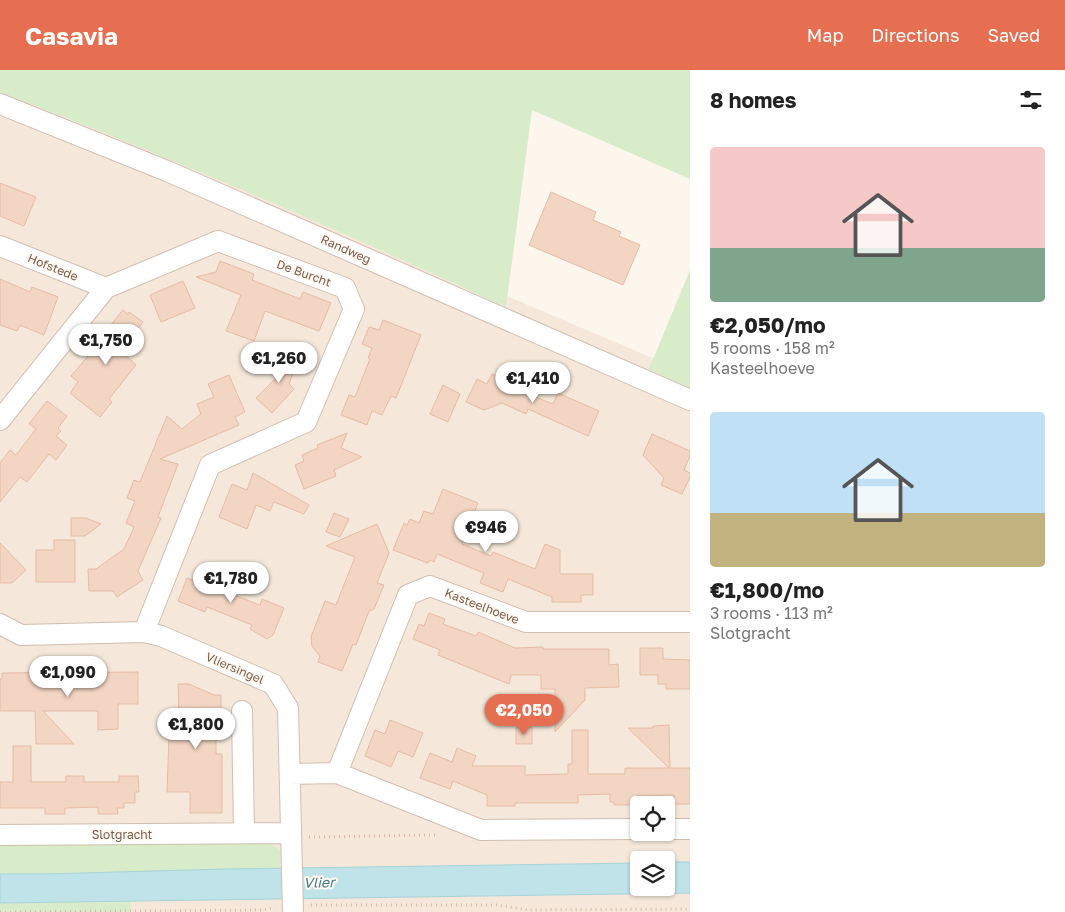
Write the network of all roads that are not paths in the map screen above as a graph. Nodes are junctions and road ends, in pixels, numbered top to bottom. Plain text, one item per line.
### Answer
1 (0, 104) edge
2 (0, 246) edge
3 (106, 288) junction
4 (690, 400) edge
5 (0, 420) edge
6 (690, 622) edge
7 (0, 624) edge
8 (144, 632) junction
9 (242, 711) dead end
10 (337, 773) junction
11 (290, 774) junction
12 (630, 829) edge
13 (675, 829) edge
14 (690, 829) edge
15 (244, 833) junction
16 (0, 834) edge
17 (291, 842) junction
18 (293, 906) edge

1 - 4 street, Randweg
2 - 3 street, Hofstede
3 - 5 street, De Burcht
3 - 8 street, De Burcht
6 - 10 street, Kasteelhoeve
7 - 8 street, Vliersingel
8 - 11 street, Vliersingel
9 - 15 street
10 - 11 street
10 - 12 street
11 - 17 street, Vliersingel
13 - 14 street
15 - 16 street, Slotgracht
15 - 17 street, Slotgracht
17 - 18 street, Vliersingel

